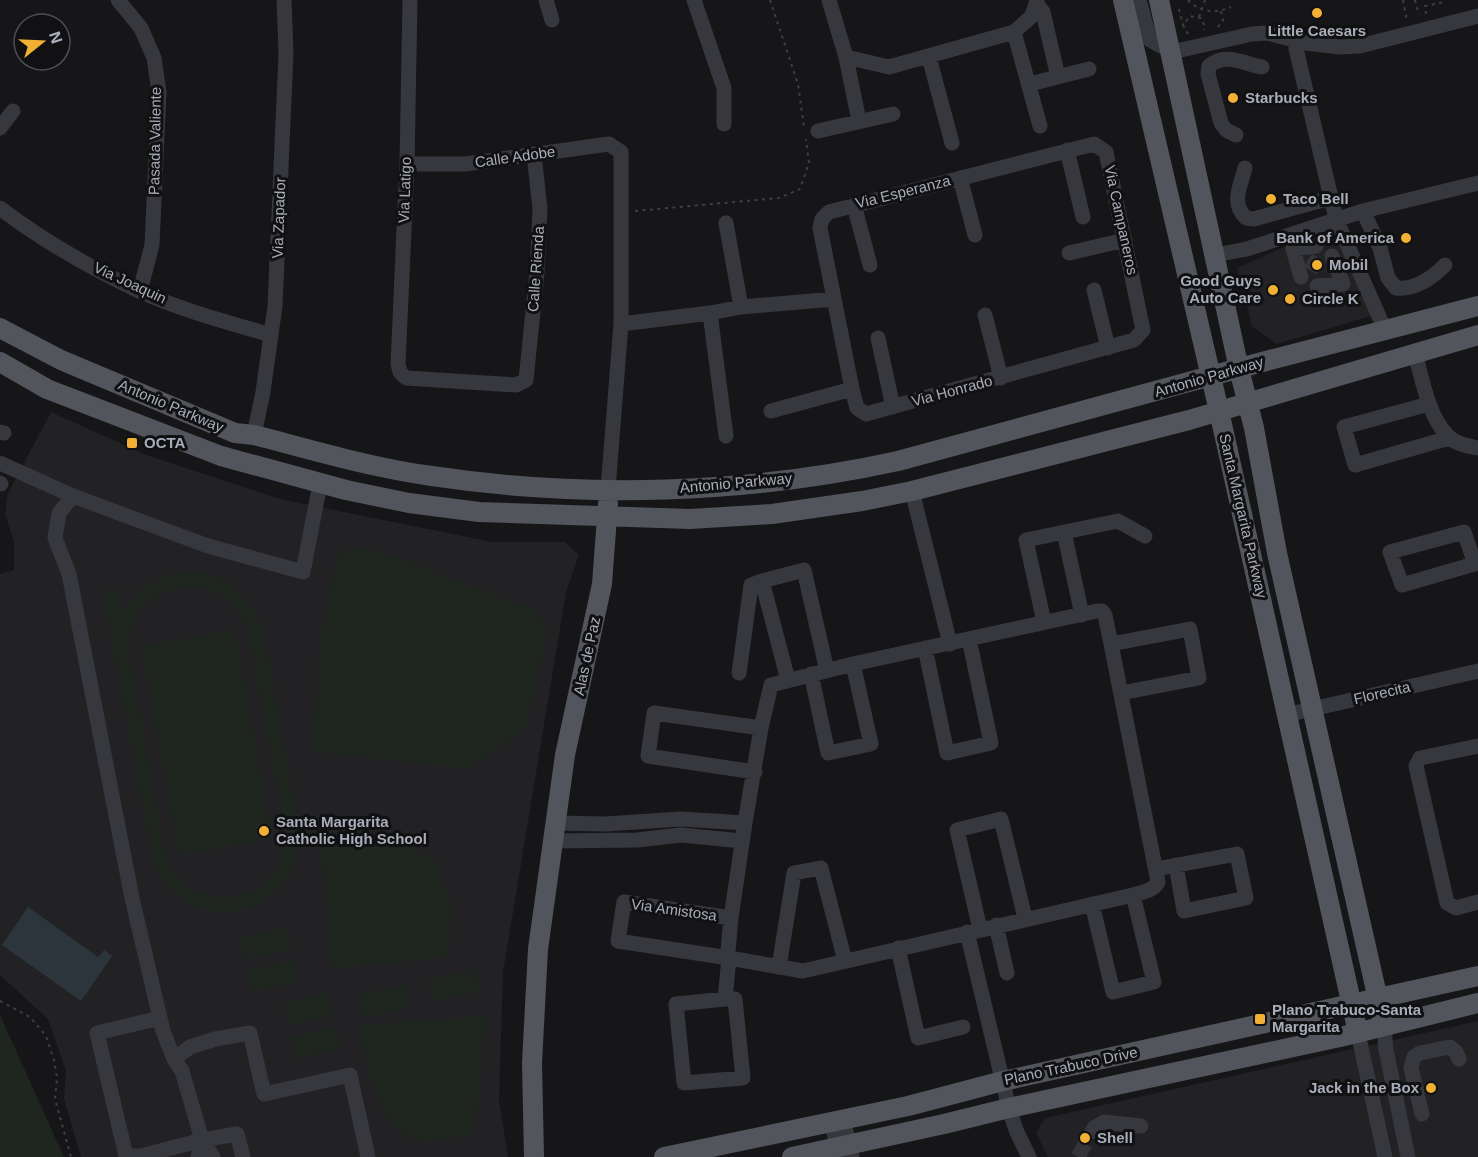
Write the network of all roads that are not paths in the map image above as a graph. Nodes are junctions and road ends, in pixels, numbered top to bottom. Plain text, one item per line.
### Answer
1 (118, 0) edge
2 (284, 0) edge
3 (410, 0) edge
4 (546, 0) edge
5 (694, 0) edge
6 (829, 0) edge
7 (1123, 0) edge
8 (1139, 0) edge
9 (1168, 1) edge
10 (1037, 2) edge
11 (1478, 16) edge
12 (552, 20) dead end
13 (1014, 32) junction
14 (1294, 40) junction
15 (1172, 52) junction
16 (846, 57) junction
17 (929, 57) junction
18 (1262, 67) dead end
19 (1089, 69) dead end
20 (1058, 77) junction
21 (1030, 84) junction
22 (13, 111) dead end
23 (893, 114) dead end
24 (859, 121) junction
25 (724, 124) dead end
26 (1040, 126) dead end
27 (0, 128) edge
28 (818, 130) dead end
29 (1236, 135) dead end
30 (952, 143) dead end
31 (1066, 150) junction
32 (621, 152) joint
33 (534, 154) junction
34 (407, 164) junction
35 (1245, 168) dead end
36 (960, 178) junction
37 (1478, 183) edge
38 (1330, 198) junction
39 (854, 205) junction
40 (0, 208) edge
41 (1363, 211) junction
42 (1083, 217) dead end
43 (1336, 219) junction
44 (726, 223) dead end
45 (975, 235) dead end
46 (1282, 237) junction
47 (1125, 240) junction
48 (1316, 246) tunnel mouth
49 (1293, 249) junction
50 (1069, 253) dead end
51 (1215, 255) junction
52 (1332, 256) tunnel mouth
53 (1308, 260) tunnel mouth
54 (870, 265) dead end
55 (1445, 266) dead end
56 (1325, 271) tunnel mouth
57 (1301, 277) tunnel mouth
58 (1362, 278) junction
59 (1343, 284) junction
60 (1317, 286) tunnel mouth
61 (1094, 290) dead end
62 (140, 291) junction
63 (834, 299) junction
64 (1478, 306) edge
65 (741, 307) junction
66 (710, 313) junction
67 (985, 315) dead end
68 (621, 324) junction
69 (0, 327) edge
70 (1143, 330) joint
71 (1385, 330) junction
72 (271, 334) junction
73 (1478, 335) edge
74 (878, 338) dead end
75 (1108, 348) junction
76 (1415, 354) junction
77 (0, 362) edge
78 (1239, 369) junction
79 (1210, 376) junction
80 (406, 378) joint
81 (1001, 378) junction
82 (852, 389) junction
83 (1248, 403) junction
84 (1430, 404) junction
85 (893, 406) junction
86 (771, 411) dead end
87 (1220, 411) junction
88 (254, 435) junction
89 (726, 436) dead end
90 (1449, 438) junction
91 (1478, 448) edge
92 (0, 463) edge
93 (320, 484) junction
94 (608, 489) junction
95 (912, 491) junction
96 (73, 496) junction
97 (607, 517) junction
98 (1064, 532) junction
99 (1145, 536) dead end
100 (1477, 564) edge
101 (762, 581) junction
102 (1082, 615) junction
103 (1044, 622) junction
104 (969, 639) junction
105 (950, 644) junction
106 (1111, 644) junction
107 (925, 648) junction
108 (853, 664) junction
109 (827, 670) junction
110 (1478, 671) edge
111 (739, 673) dead end
112 (811, 674) junction
113 (788, 680) junction
114 (1121, 693) junction
115 (1311, 710) junction
116 (1286, 715) junction
117 (761, 728) junction
118 (1478, 746) edge
119 (755, 772) junction
120 (745, 823) junction
121 (554, 832) junction
122 (742, 841) junction
123 (1176, 865) junction
124 (1156, 869) junction
125 (1133, 895) junction
126 (1478, 902) edge
127 (1092, 904) junction
128 (731, 918) junction
129 (1025, 918) junction
130 (996, 925) junction
131 (973, 930) junction
132 (898, 948) junction
133 (729, 958) junction
134 (845, 961) junction
135 (779, 967) junction
136 (1007, 973) dead end
137 (1478, 976) edge
138 (1377, 998) junction
139 (725, 999) junction
140 (1478, 1003) edge
141 (1351, 1004) junction
142 (160, 1018) junction
143 (1384, 1026) junction
144 (963, 1027) dead end
145 (1358, 1033) junction
146 (174, 1059) junction
147 (1459, 1059) dead end
148 (1003, 1081) junction
149 (1009, 1108) junction
150 (1422, 1114) dead end
151 (837, 1120) junction
152 (1141, 1126) dead end
153 (1094, 1128) dead end
154 (202, 1140) junction
155 (845, 1151) edge
156 (198, 1157) edge
157 (213, 1157) edge
158 (243, 1157) edge
159 (368, 1157) edge
160 (534, 1157) edge
161 (664, 1157) edge
162 (792, 1157) edge
163 (1029, 1157) edge
164 (1385, 1157) edge
165 (1408, 1157) edge

1 - 62 street, Pasada Valiente
2 - 72 street, Via Zapador
3 - 34 street, Via Latigo
4 - 12 street
5 - 25 street
6 - 16 street
7 - 79 main road, Santa Margarita Parkway
8 - 15 street
9 - 15 main road, Santa Margarita Parkway
10 - 13 street
10 - 20 street
11 - 14 street
13 - 17 street
13 - 21 street
14 - 15 street
14 - 38 street
15 - 51 main road, Santa Margarita Parkway
16 - 17 street
16 - 24 street
17 - 30 street
18 - 29 street
19 - 20 street
20 - 21 street
21 - 26 street
22 - 27 street
23 - 24 street
24 - 28 street
31 - 36 street, Via Esperanza
31 - 42 street
31 - 47 street, Via Campaneros
32 - 33 street, Calle Adobe
32 - 68 street, Alas de Paz
33 - 34 street, Calle Adobe
33 - 80 street, Calle Rienda
34 - 80 street, Via Latigo
35 - 38 street
36 - 39 street, Via Esperanza
36 - 45 street
37 - 41 street
38 - 43 street
39 - 54 street
39 - 63 street, Via Esperanza
40 - 62 street, Via Joaquin
41 - 43 street
41 - 55 street
43 - 46 street
43 - 58 street
44 - 65 street
46 - 49 street
46 - 51 street
47 - 50 street
47 - 70 street, Via Campaneros
48 - 49 street
49 - 53 street
49 - 57 street
51 - 78 main road, Santa Margarita Parkway
52 - 59 street
56 - 59 street
58 - 59 street
58 - 71 street
59 - 60 street
61 - 75 street
62 - 72 street, Via Joaquin
63 - 65 street
63 - 82 street, Via Esperanza
64 - 71 main road, Antonio Parkway
65 - 66 street
66 - 68 street
66 - 89 street
67 - 81 street
68 - 94 street, Alas de Paz
69 - 88 main road, Antonio Parkway
70 - 75 street, Via Honrado
71 - 78 main road, Antonio Parkway
72 - 88 street, Via Zapador
73 - 76 main road, Antonio Parkway
74 - 85 street
75 - 81 street, Via Honrado
76 - 83 main road, Antonio Parkway
76 - 84 street
77 - 93 main road, Antonio Parkway
78 - 79 main road, Antonio Parkway
78 - 83 main road, Santa Margarita Parkway
79 - 87 main road, Santa Margarita Parkway
79 - 94 main road, Antonio Parkway
81 - 85 street, Via Honrado
82 - 85 street, Via Honrado
82 - 86 street
83 - 87 main road, Antonio Parkway
83 - 115 main road, Santa Margarita Parkway
84 - 90 street
84 - 90 street
87 - 95 main road, Antonio Parkway
87 - 116 main road, Santa Margarita Parkway
88 - 94 main road, Antonio Parkway
90 - 91 street
92 - 96 street
93 - 96 street
93 - 97 main road, Antonio Parkway
94 - 97 main road, Alas de Paz
95 - 97 main road, Antonio Parkway
95 - 105 street
96 - 142 street
97 - 121 main road, Alas de Paz
98 - 99 street
98 - 102 street
98 - 103 street
100 - 100 street
101 - 109 street
101 - 111 street
101 - 113 street
102 - 103 street, Via Amistosa
102 - 106 street, Via Amistosa
103 - 104 street, Via Amistosa
104 - 105 street, Via Amistosa
104 - 107 street
105 - 107 street, Via Amistosa
106 - 114 street, Via Amistosa
106 - 114 street
107 - 108 street, Via Amistosa
108 - 109 street, Via Amistosa
108 - 112 street
109 - 112 street, Via Amistosa
110 - 115 street, Florecita
112 - 113 street, Via Amistosa
113 - 117 street, Via Amistosa
114 - 124 street, Via Amistosa
115 - 116 street, Florecita
115 - 138 main road, Santa Margarita Parkway
116 - 141 main road, Santa Margarita Parkway
117 - 119 street, Via Amistosa
117 - 119 street
118 - 126 street
119 - 120 street, Via Amistosa
120 - 121 street
120 - 122 street, Via Amistosa
121 - 122 street
121 - 160 main road, Alas de Paz
122 - 128 street, Via Amistosa
123 - 123 street
123 - 124 street
124 - 125 street, Via Amistosa
125 - 127 street, Via Amistosa
125 - 127 street
127 - 129 street, Via Amistosa
128 - 133 street, Via Amistosa
128 - 133 street, Via Amistosa
129 - 130 street, Via Amistosa
129 - 131 street
130 - 131 street, Via Amistosa
130 - 136 street
131 - 132 street, Via Amistosa
131 - 148 street
132 - 134 street, Via Amistosa
132 - 144 street
133 - 135 street, Via Amistosa
133 - 139 street, Via Amistosa
134 - 135 street, Via Amistosa
134 - 135 street
137 - 138 main road, Plano Trabuco Drive
138 - 141 main road, Plano Trabuco Drive
138 - 143 main road, Santa Margarita Parkway
139 - 139 street
140 - 143 main road, Plano Trabuco Drive
141 - 145 main road, Santa Margarita Parkway
141 - 148 main road, Plano Trabuco Drive
142 - 146 street
142 - 154 street
143 - 145 main road, Plano Trabuco Drive
143 - 165 street
145 - 149 main road, Plano Trabuco Drive
145 - 164 street
146 - 154 street
146 - 159 street
147 - 150 street
148 - 149 street
148 - 151 main road, Plano Trabuco Drive
149 - 155 main road, Plano Trabuco Drive
149 - 163 street
151 - 155 street
151 - 161 main road, Plano Trabuco Drive
152 - 153 street
154 - 156 street
154 - 157 street
154 - 158 street
155 - 162 main road, Plano Trabuco Drive

